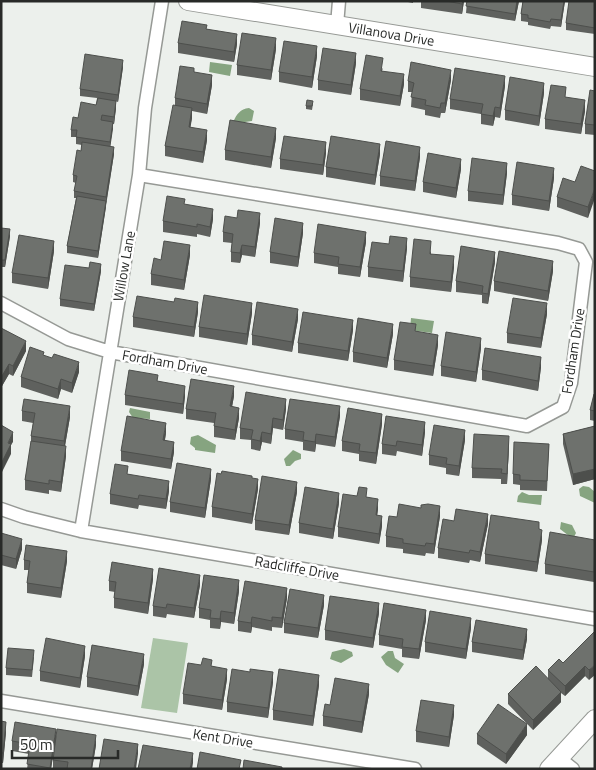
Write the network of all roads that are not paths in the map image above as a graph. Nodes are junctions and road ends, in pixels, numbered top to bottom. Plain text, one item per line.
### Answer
1 (162, 1) edge
2 (188, 1) edge
3 (339, 1) edge
4 (337, 25) junction
5 (595, 68) edge
6 (140, 175) junction
7 (1, 303) edge
8 (110, 352) junction
9 (1, 509) edge
10 (81, 531) junction
11 (595, 619) edge
12 (1, 701) edge
13 (595, 719) edge
14 (553, 763) edge
15 (415, 769) edge
16 (573, 769) edge

1 - 6 street, Willow Lane
2 - 4 street, Villanova Drive
3 - 4 street
4 - 5 street, Villanova Drive
6 - 8 street, Willow Lane
6 - 8 street, Fordham Drive
7 - 8 street, Fordham Drive
8 - 10 street, Willow Lane
9 - 10 street, Radcliffe Drive
10 - 11 street, Radcliffe Drive
12 - 15 street, Kent Drive
13 - 14 street
14 - 16 street

